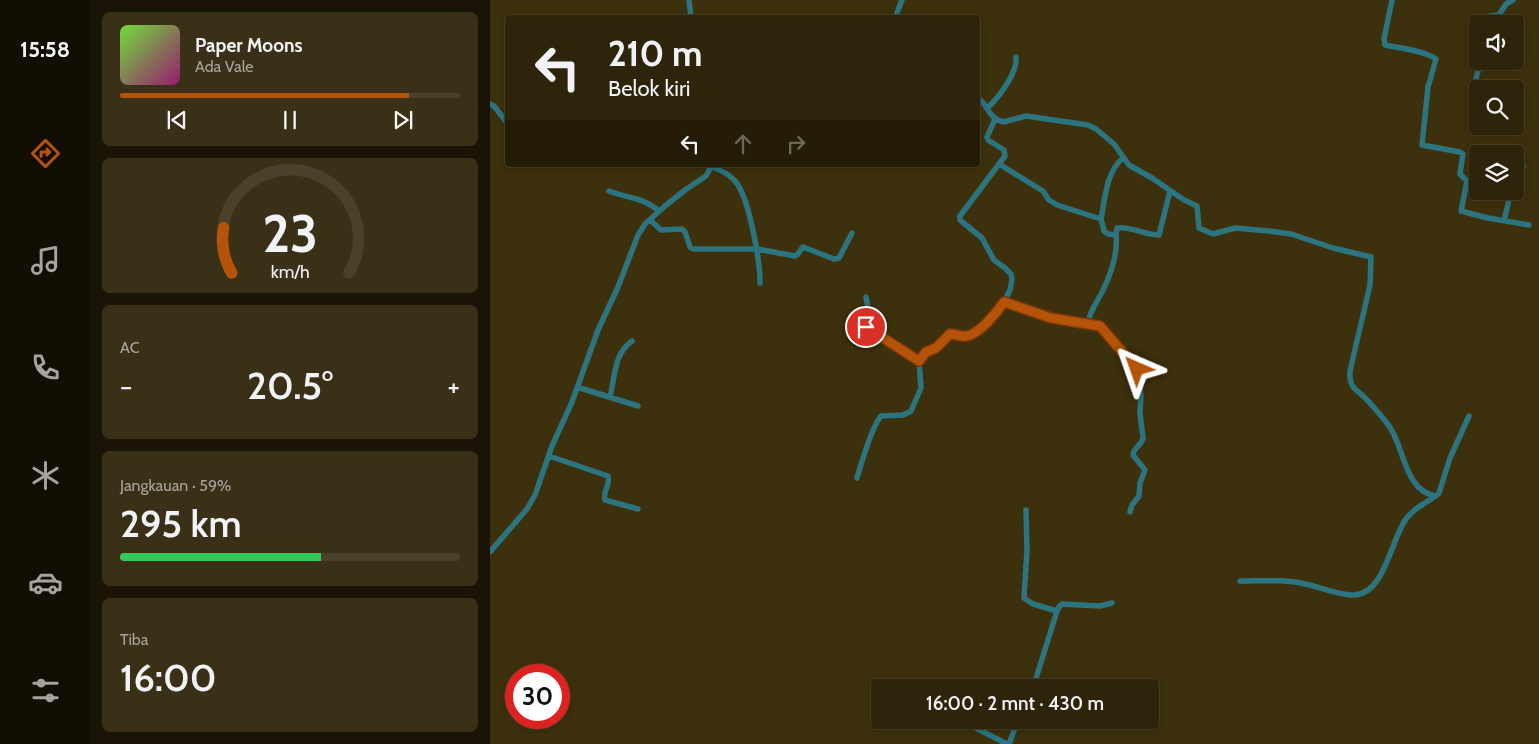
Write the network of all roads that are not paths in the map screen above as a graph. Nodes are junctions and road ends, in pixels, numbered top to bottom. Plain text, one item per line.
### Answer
1 (689, 0) edge
2 (902, 0) edge
3 (1392, 0) edge
4 (1513, 0) edge
5 (691, 15) edge
6 (896, 15) edge
7 (1495, 15) edge
8 (1016, 57) dead end
9 (980, 100) edge
10 (490, 104) edge
11 (987, 108) junction
12 (995, 119) junction
13 (505, 120) edge
14 (1123, 158) junction
15 (999, 164) junction
16 (711, 167) edge
17 (714, 167) edge
18 (609, 191) dead end
19 (1170, 191) junction
20 (1509, 200) edge
21 (660, 211) junction
22 (650, 220) junction
23 (1101, 220) junction
24 (1504, 221) junction
25 (1529, 225) dead end
26 (852, 233) dead end
27 (1116, 235) junction
28 (757, 249) junction
29 (760, 283) dead end
30 (866, 297) dead end
31 (1004, 302) junction
32 (1088, 323) junction
33 (632, 341) dead end
34 (919, 361) junction
35 (577, 387) junction
36 (610, 397) junction
37 (638, 406) dead end
38 (1469, 416) dead end
39 (549, 456) junction
40 (857, 478) dead end
41 (1436, 496) junction
42 (638, 509) dead end
43 (1026, 510) dead end
44 (1130, 512) dead end
45 (490, 552) edge
46 (1240, 581) dead end
47 (1112, 603) dead end
48 (1057, 612) junction
49 (1036, 679) edge
50 (978, 729) edge
51 (1014, 729) edge
52 (1008, 744) edge

1 - 5 street
2 - 6 street
3 - 24 street
4 - 7 street
8 - 11 street
9 - 11 street
10 - 13 street
11 - 12 street
12 - 14 street
12 - 15 street
14 - 19 street
14 - 23 street
15 - 23 street
15 - 31 street
16 - 21 street
17 - 28 street
18 - 21 street
19 - 27 street
19 - 41 street
20 - 24 street
21 - 22 street
22 - 28 street
22 - 35 street
23 - 27 street
24 - 25 street
26 - 28 street
27 - 32 street
28 - 29 street
30 - 34 street
31 - 32 street
31 - 34 street
32 - 44 street
33 - 36 street
34 - 40 street
35 - 36 street
35 - 39 street
36 - 37 street
38 - 41 street
39 - 42 street
39 - 45 street
41 - 46 street
43 - 48 street
47 - 48 street
48 - 49 street
50 - 52 street
51 - 52 street

